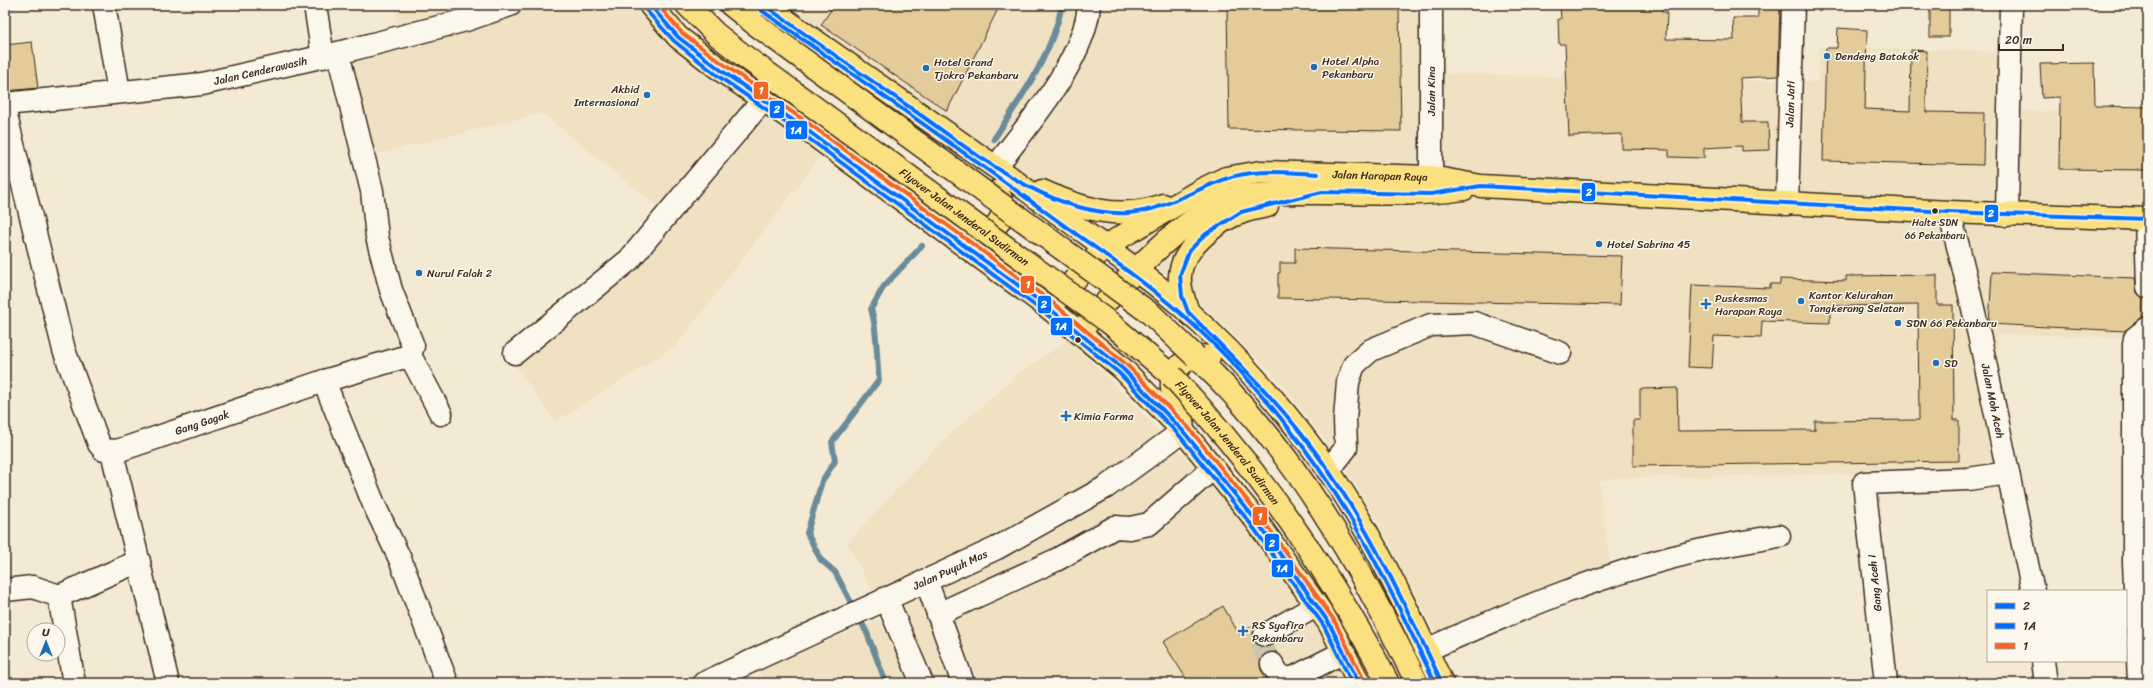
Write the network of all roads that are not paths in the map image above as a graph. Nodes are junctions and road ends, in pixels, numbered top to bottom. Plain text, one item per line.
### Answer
1 (104, 5) edge
2 (314, 5) edge
3 (510, 5) edge
4 (650, 5) edge
5 (687, 5) edge
6 (731, 5) edge
7 (764, 5) edge
8 (1089, 5) edge
9 (1431, 5) edge
10 (1793, 5) edge
11 (2011, 5) edge
12 (331, 55) junction
13 (119, 92) junction
14 (763, 100) junction
15 (5, 104) edge
16 (5, 112) edge
17 (951, 136) junction
18 (1004, 172) junction
19 (1431, 177) junction
20 (1481, 186) junction
21 (1200, 190) junction
22 (1322, 192) junction
23 (902, 200) junction
24 (1787, 204) junction
25 (1949, 212) junction
26 (2007, 215) junction
27 (2147, 219) edge
28 (1104, 247) junction
29 (1135, 269) junction
30 (2148, 287) edge
31 (1049, 308) junction
32 (1188, 312) junction
33 (2148, 328) edge
34 (1080, 332) junction
35 (515, 353) dead end
36 (1560, 353) dead end
37 (409, 358) junction
38 (1252, 375) junction
39 (324, 381) junction
40 (441, 414) dead end
41 (1183, 431) junction
42 (112, 452) junction
43 (1213, 468) junction
44 (1328, 471) junction
45 (2008, 473) junction
46 (1779, 536) dead end
47 (139, 561) junction
48 (926, 580) junction
49 (5, 590) edge
50 (2033, 590) edge
51 (58, 596) junction
52 (878, 601) junction
53 (1316, 606) junction
54 (938, 614) junction
55 (1265, 635) dead end
56 (1426, 650) junction
57 (1344, 652) junction
58 (2043, 662) edge
59 (1272, 664) tunnel mouth
60 (731, 677) edge
61 (74, 683) edge
62 (168, 683) edge
63 (447, 683) edge
64 (704, 683) edge
65 (922, 683) edge
66 (963, 683) edge
67 (1359, 683) edge
68 (1388, 683) edge
69 (1417, 683) edge
70 (1442, 683) edge
71 (1886, 683) edge
72 (2046, 683) edge
73 (2140, 683) edge

1 - 13 street
2 - 12 street
3 - 12 street, Jalan Cenderawasih
4 - 14 main road
5 - 68 main road, Flyover Jalan Jenderal Sudirman, bridge
6 - 69 main road, bridge
7 - 17 main road
8 - 18 street
9 - 19 street, Jalan Kina
10 - 24 street, Jalan Jati
11 - 26 street
12 - 13 street, Jalan Cenderawasih
12 - 37 street
13 - 15 street, Jalan Cenderawasih
14 - 23 main road
14 - 35 street
16 - 42 street
17 - 18 main road
17 - 23 main road
18 - 21 main road
18 - 28 main road
19 - 20 main road, Jalan Harapan Raya
19 - 21 main road, Jalan Harapan Raya
20 - 22 main road, Jalan Harapan Raya
20 - 24 main road, Jalan Harapan Raya
21 - 28 main road, Jalan Harapan Raya
22 - 29 main road, Jalan Harapan Raya
22 - 32 main road
23 - 31 main road
24 - 25 main road, Jalan Harapan Raya
25 - 26 main road, Jalan Harapan Raya
25 - 45 street, Jalan Moh Aceh
26 - 27 main road, Jalan Harapan Raya
27 - 30 street
28 - 29 main road
28 - 31 main road, Jalan Harapan Raya
29 - 32 main road
29 - 34 main road, Jalan Harapan Raya
31 - 34 main road
32 - 38 main road
33 - 73 street
34 - 41 main road
36 - 44 street
37 - 39 street, Gang Gagak
37 - 40 street
38 - 41 main road
38 - 44 main road
39 - 42 street, Gang Gagak
39 - 63 street
41 - 43 main road
41 - 48 street, Jalan Puyuh Mas
42 - 47 street
43 - 53 main road
43 - 54 street
44 - 56 main road
45 - 50 street, Jalan Moh Aceh
45 - 71 street, Gang Aceh I
46 - 56 street
47 - 51 street
47 - 62 street
48 - 52 street, Jalan Puyuh Mas
48 - 54 street
49 - 51 street
51 - 61 street
52 - 60 street, Jalan Puyuh Mas
52 - 65 street
53 - 55 street
53 - 57 main road
54 - 66 street
56 - 70 main road
57 - 59 street
57 - 67 main road
58 - 72 street
60 - 64 street, Jalan Puyuh Mas

